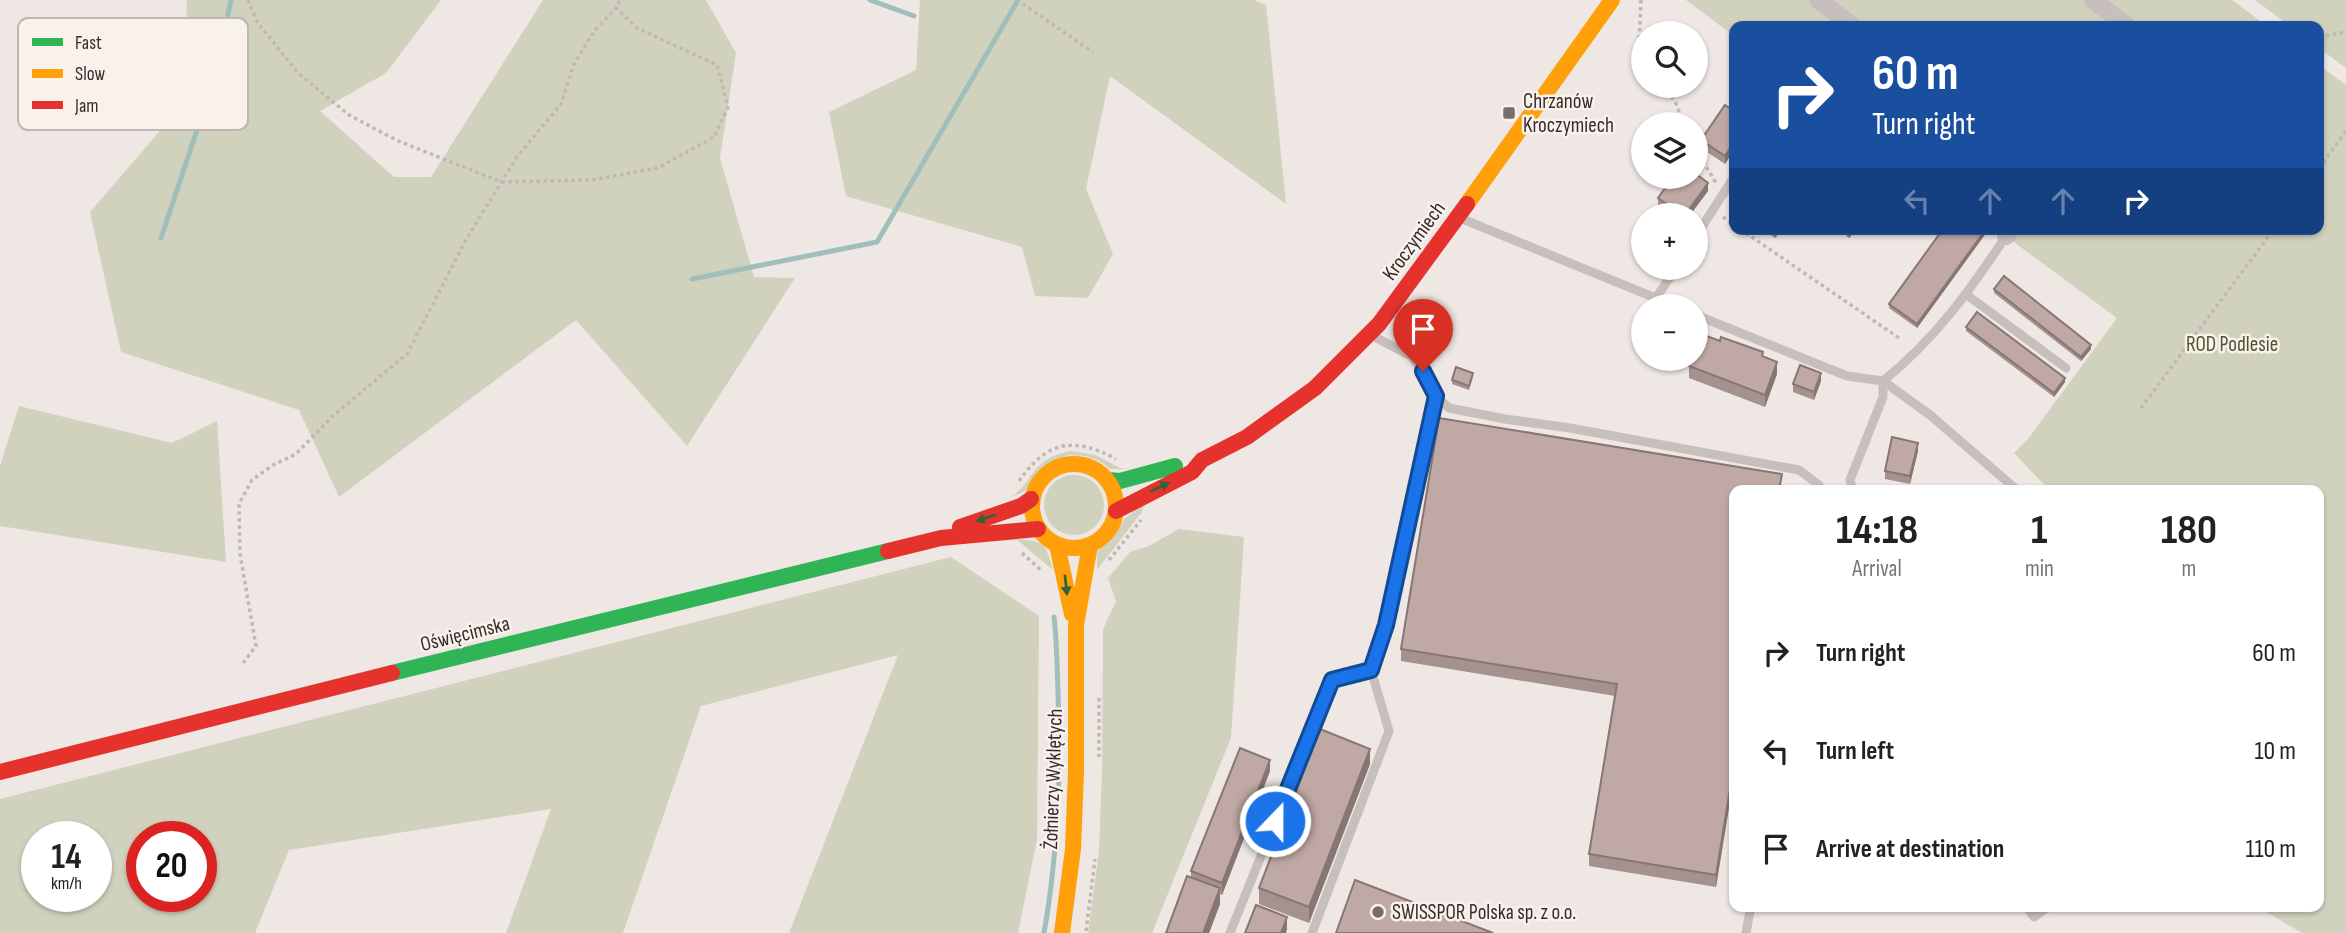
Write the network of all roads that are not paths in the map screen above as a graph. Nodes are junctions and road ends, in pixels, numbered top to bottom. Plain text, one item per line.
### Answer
1 (1612, 0) edge
2 (1818, 0) edge
3 (2092, 0) edge
4 (1846, 21) edge
5 (2120, 21) edge
6 (1729, 185) edge
7 (1458, 217) junction
8 (1708, 218) edge
9 (2008, 235) edge
10 (1644, 294) edge
11 (1967, 295) junction
12 (1708, 320) edge
13 (1369, 334) junction
14 (2066, 368) dead end
15 (1882, 381) junction
16 (1436, 396) junction
17 (1202, 460) junction
18 (1108, 480) junction
19 (1819, 485) edge
20 (1852, 485) edge
21 (2011, 485) edge
22 (1031, 499) junction
23 (1116, 511) junction
24 (1038, 529) junction
25 (941, 538) junction
26 (1056, 545) junction
27 (1090, 545) junction
28 (1076, 625) junction
29 (1371, 670) junction
30 (0, 772) edge
31 (1750, 912) edge
32 (1062, 933) edge
33 (1230, 933) edge
34 (1312, 933) edge
35 (1746, 933) edge

1 - 7 main road, Kroczymiech
2 - 4 street
3 - 5 street
6 - 8 lane
7 - 10 lane
7 - 13 main road, Kroczymiech
9 - 11 lane
11 - 14 lane
11 - 15 lane
12 - 15 lane
13 - 16 lane
13 - 17 main road, Kroczymiech
15 - 20 lane
15 - 21 lane
16 - 19 lane
16 - 29 lane
17 - 18 main road, Kroczymiech
23 -> 17 main road, Kroczymiech
18 - 22 main road
18 - 23 main road
22 - 24 main road
22 -> 25 main road, Oświęcimska
23 - 27 main road
24 - 25 main road, Oświęcimska
24 - 26 main road
25 - 30 main road, Oświęcimska
26 - 27 main road
26 -> 28 main road, Żołnierzy Wyklętych
27 - 28 main road, Żołnierzy Wyklętych
28 - 32 main road, Żołnierzy Wyklętych
29 - 33 lane
29 - 34 lane
31 - 35 lane

